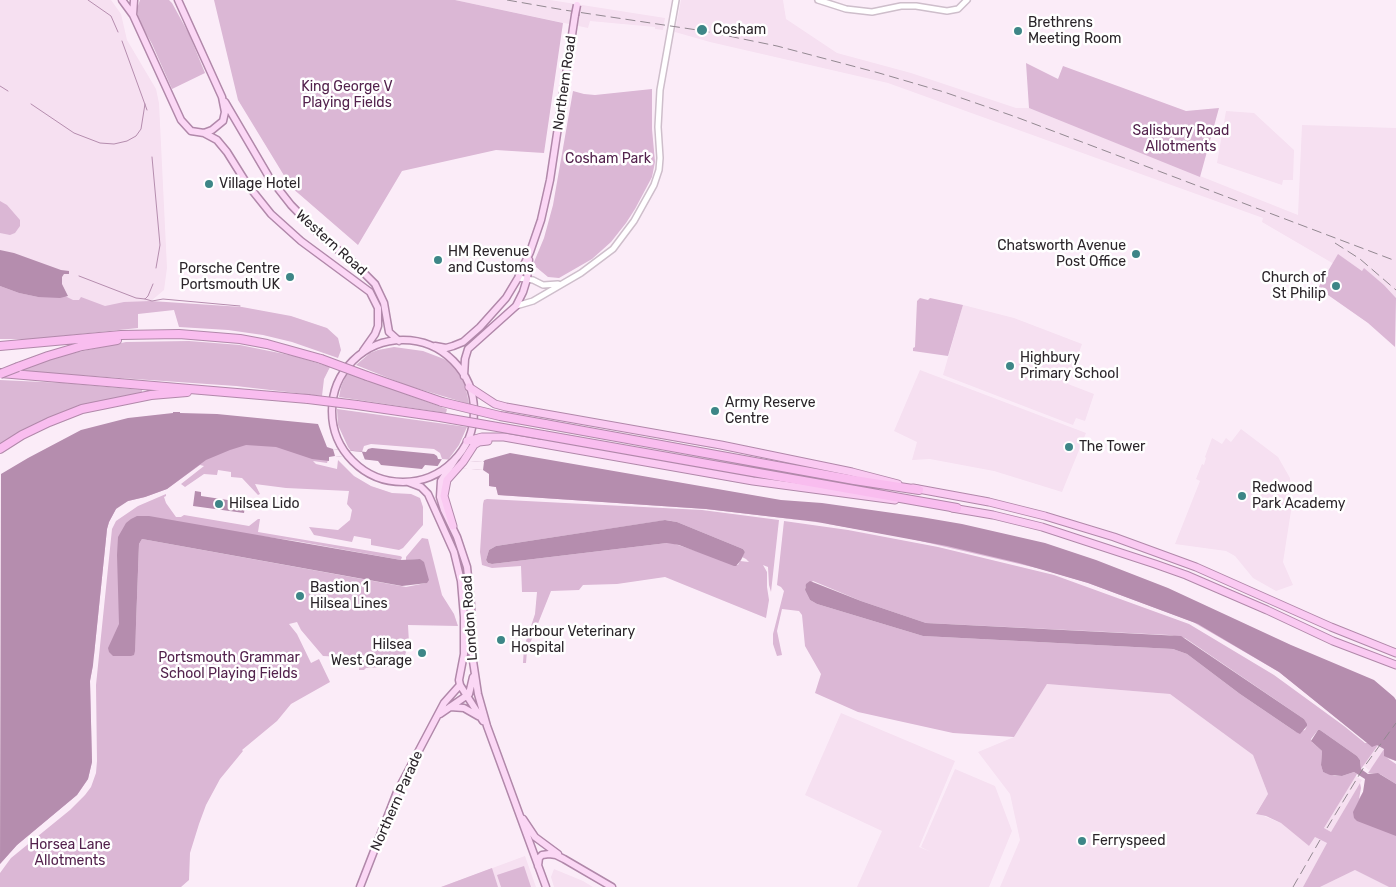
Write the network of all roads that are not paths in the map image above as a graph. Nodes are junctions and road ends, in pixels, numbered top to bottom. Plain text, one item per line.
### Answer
1 (122, 0) edge
2 (134, 0) edge
3 (178, 0) edge
4 (676, 0) edge
5 (818, 0) edge
6 (967, 0) edge
7 (577, 3) edge
8 (133, 15) junction
9 (222, 97) junction
10 (204, 132) junction
11 (530, 252) junction
12 (518, 278) junction
13 (527, 278) junction
14 (563, 283) junction
15 (516, 306) junction
16 (156, 334) junction
17 (399, 341) junction
18 (427, 344) junction
19 (0, 346) edge
20 (360, 355) junction
21 (0, 374) edge
22 (464, 376) junction
23 (470, 387) junction
24 (234, 392) junction
25 (467, 441) junction
26 (520, 442) junction
27 (0, 449) edge
28 (447, 471) junction
29 (403, 482) junction
30 (920, 490) junction
31 (957, 508) junction
32 (453, 526) joint
33 (1396, 653) edge
34 (473, 662) junction
35 (1396, 665) edge
36 (460, 685) junction
37 (466, 696) junction
38 (444, 710) junction
39 (437, 716) junction
40 (486, 726) junction
41 (517, 807) junction
42 (564, 858) junction
43 (539, 869) junction
44 (360, 887) edge
45 (546, 887) edge
46 (612, 887) edge

1 - 8 main road
2 - 8 main road
3 - 9 main road, Western Road
4 - 14 street
5 - 6 street
7 - 11 main road, Northern Road, bridge
8 - 10 main road, Western Road
9 - 10 main road
9 - 17 main road, Western Road
10 - 20 main road, Western Road
11 - 12 main road, Northern Road
11 - 13 main road, Northern Road
12 - 13 street
12 - 18 main road, Northern Road
13 - 14 street
13 - 15 main road, Northern Road
14 - 15 street
15 - 22 main road, Northern Road
16 - 19 highway
16 - 21 highway, bridge
16 - 30 highway, bridge
17 - 18 main road
17 - 20 main road
18 - 22 main road
20 - 29 main road
21 - 24 highway
22 - 23 main road
23 - 25 main road
23 - 30 highway
24 - 27 highway
24 - 31 highway, bridge
25 - 26 highway
25 - 28 main road
26 - 28 highway
26 - 31 highway
28 - 29 main road
28 - 32 highway
29 - 36 main road, London Road
30 - 33 highway
31 - 35 highway
32 - 34 main road, London Road
34 - 37 main road
34 - 40 main road, London Road
36 - 37 main road, London Road
36 - 39 main road, Northern Parade
37 - 38 main road
37 - 40 main road, London Road
38 - 39 main road
38 - 40 main road, London Road
39 - 44 main road, Northern Parade
40 - 41 main road, London Road
41 - 42 main road, London Road
41 - 43 main road, London Road
42 - 43 main road
42 - 46 main road, London Road
43 - 45 main road, London Road

